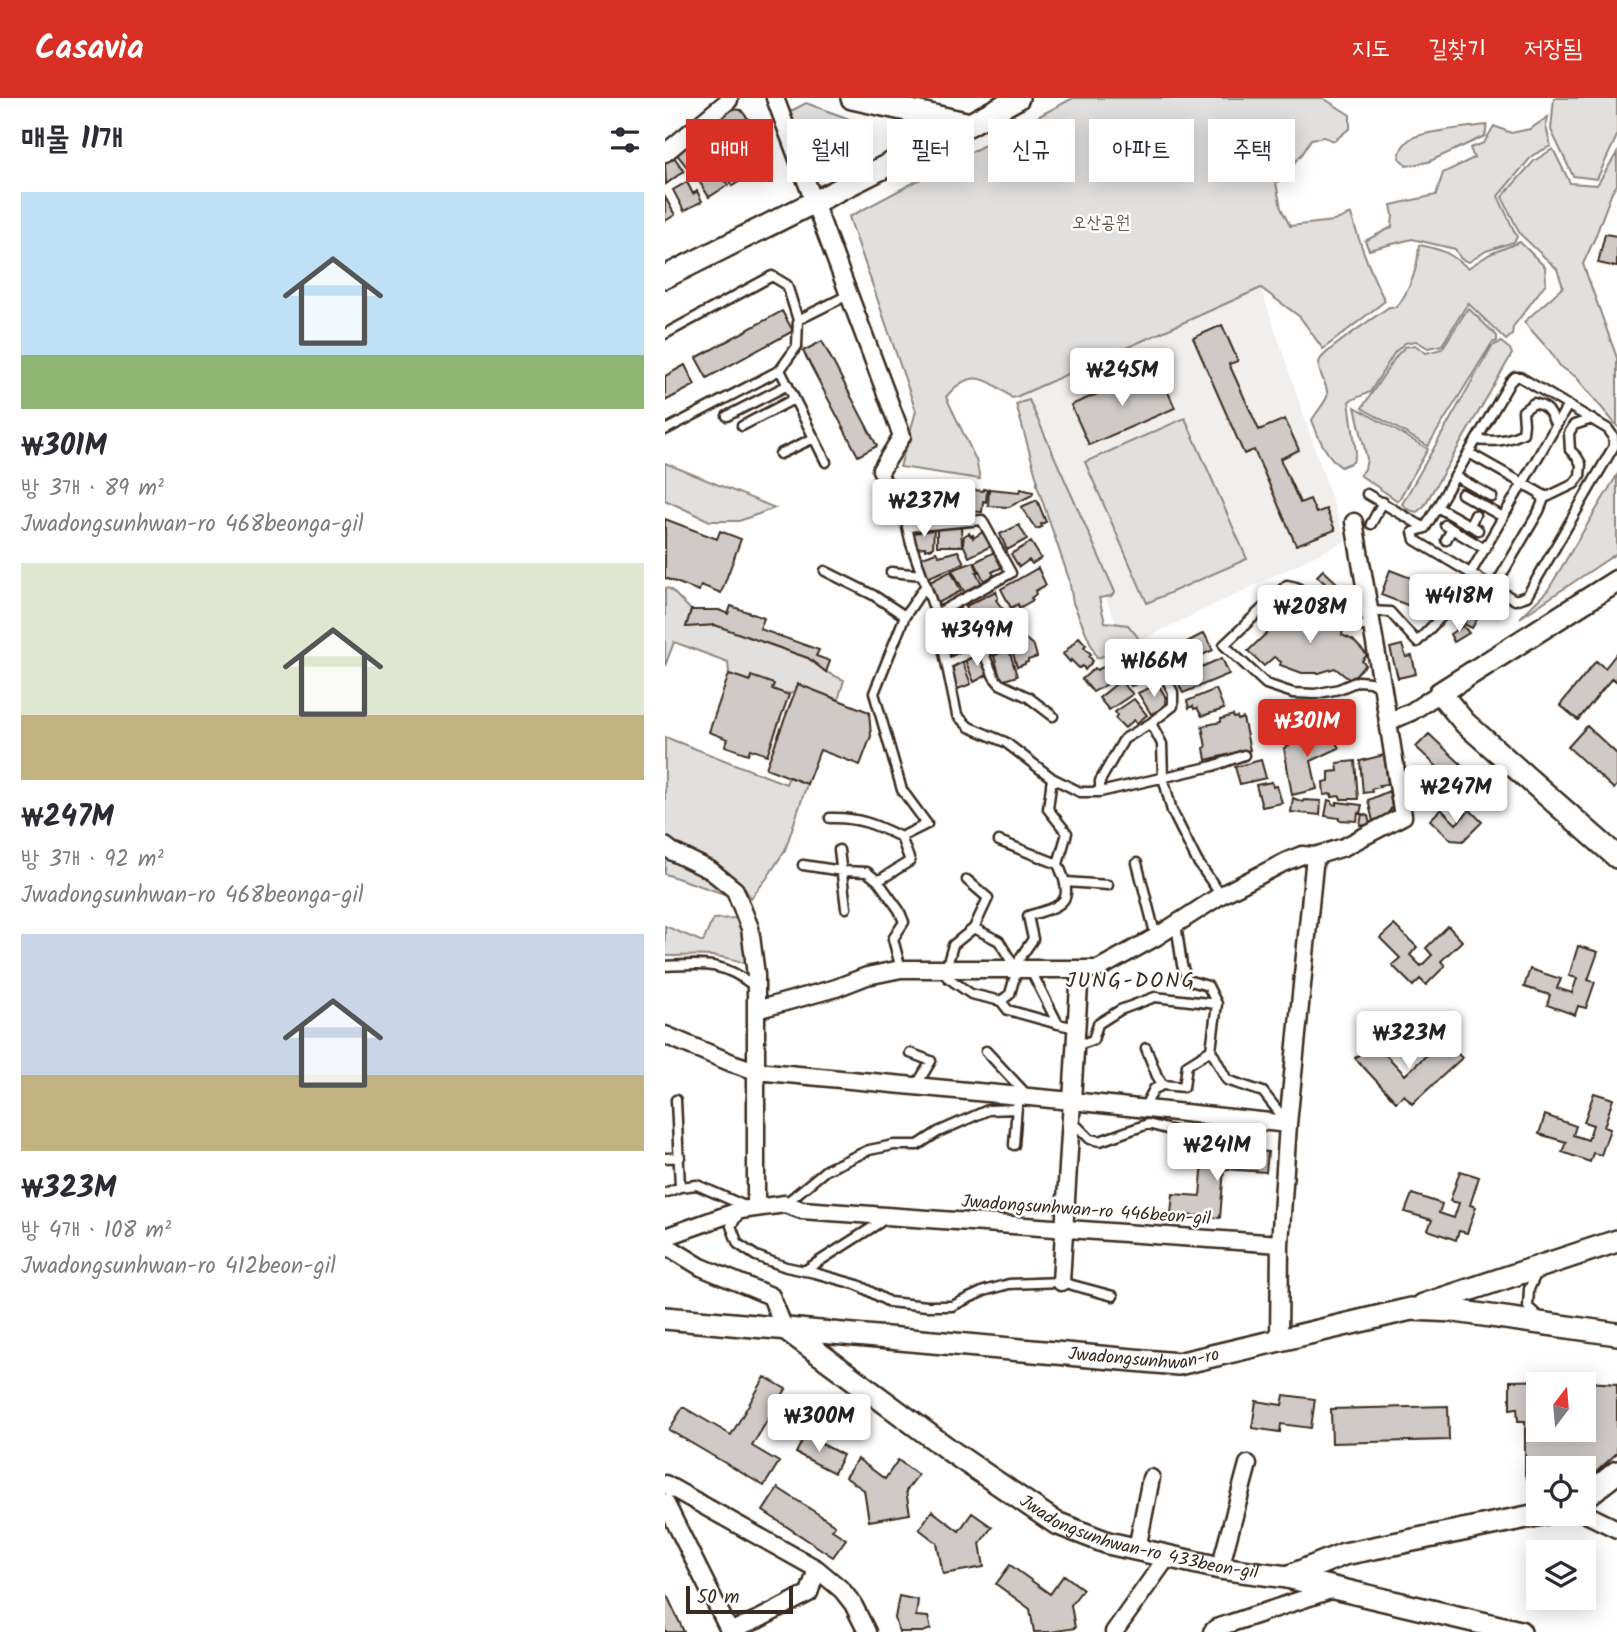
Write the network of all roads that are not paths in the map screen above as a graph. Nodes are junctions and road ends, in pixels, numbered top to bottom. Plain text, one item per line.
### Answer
1 (729, 98) edge
2 (775, 98) edge
3 (852, 98) edge
4 (1018, 98) edge
5 (947, 119) edge
6 (974, 122) edge
7 (665, 153) edge
8 (887, 165) edge
9 (813, 202) junction
10 (665, 277) edge
11 (848, 295) junction
12 (798, 320) junction
13 (665, 334) edge
14 (780, 370) junction
15 (788, 386) junction
16 (795, 399) junction
17 (1568, 405) junction
18 (727, 415) dead end
19 (1592, 419) junction
20 (742, 426) dead end
21 (1556, 426) junction
22 (665, 430) edge
23 (814, 438) junction
24 (1476, 440) junction
25 (1469, 453) junction
26 (781, 454) dead end
27 (826, 462) dead end
28 (881, 471) joint
29 (1455, 476) junction
30 (1523, 484) junction
31 (1489, 491) dead end
32 (1539, 493) junction
33 (1367, 494) dead end
34 (1383, 502) junction
35 (1437, 507) junction
36 (1465, 508) dead end
37 (1475, 515) dead end
38 (1503, 517) junction
39 (1354, 522) dead end
40 (1371, 524) dead end
41 (907, 527) junction
42 (1425, 528) junction
43 (1446, 540) dead end
44 (1485, 549) junction
45 (825, 571) dead end
46 (891, 572) dead end
47 (1470, 574) junction
48 (922, 575) junction
49 (1482, 581) junction
50 (1617, 581) edge
51 (926, 585) junction
52 (1494, 589) junction
53 (936, 614) junction
54 (905, 616) junction
55 (1371, 619) junction
56 (1006, 644) dead end
57 (981, 647) junction
58 (1153, 654) dead end
59 (947, 664) junction
60 (1383, 690) junction
61 (1440, 693) junction
62 (1053, 716) dead end
63 (1388, 722) junction
64 (1151, 723) junction
65 (1244, 755) dead end
66 (1163, 777) junction
67 (1052, 778) junction
68 (1100, 792) junction
69 (830, 818) dead end
70 (901, 837) junction
71 (999, 841) dead end
72 (665, 846) edge
73 (839, 850) dead end
74 (1315, 856) junction
75 (1617, 857) edge
76 (1137, 863) dead end
77 (1058, 864) junction
78 (803, 865) dead end
79 (842, 872) junction
80 (967, 880) dead end
81 (878, 881) junction
82 (1066, 882) junction
83 (1108, 885) dead end
84 (1221, 895) junction
85 (846, 908) dead end
86 (1176, 924) junction
87 (974, 928) junction
88 (1156, 937) junction
89 (665, 966) edge
90 (901, 969) junction
91 (946, 969) junction
92 (1023, 969) junction
93 (1080, 969) junction
94 (756, 988) junction
95 (1002, 1001) junction
96 (1217, 1004) junction
97 (756, 1010) junction
98 (1058, 1024) junction
99 (1076, 1027) junction
100 (665, 1037) edge
101 (1075, 1046) junction
102 (1146, 1048) dead end
103 (1211, 1050) junction
104 (986, 1052) dead end
105 (910, 1053) dead end
106 (755, 1071) junction
107 (916, 1086) junction
108 (1163, 1086) junction
109 (676, 1100) dead end
110 (1021, 1101) junction
111 (1072, 1101) junction
112 (1143, 1109) junction
113 (1243, 1119) junction
114 (1070, 1120) junction
115 (1288, 1124) junction
116 (1014, 1145) dead end
117 (680, 1157) junction
118 (665, 1158) edge
119 (680, 1187) junction
120 (665, 1192) edge
121 (785, 1204) junction
122 (749, 1208) junction
123 (889, 1216) junction
124 (1063, 1228) junction
125 (665, 1237) edge
126 (1617, 1241) edge
127 (1280, 1244) junction
128 (665, 1245) edge
129 (1540, 1265) junction
130 (803, 1271) junction
131 (1061, 1282) junction
132 (1113, 1296) dead end
133 (1411, 1309) junction
134 (665, 1318) edge
135 (1546, 1323) junction
136 (784, 1328) junction
137 (1617, 1334) edge
138 (1279, 1340) junction
139 (1248, 1464) dead end
140 (1617, 1472) edge
141 (1151, 1478) dead end
142 (665, 1485) edge
143 (1596, 1489) edge
144 (665, 1502) edge
145 (1526, 1517) edge
146 (1596, 1519) edge
147 (1617, 1529) edge
148 (1137, 1549) junction
149 (1168, 1556) junction
150 (1220, 1568) junction
151 (817, 1569) junction
152 (1287, 1577) junction
153 (1334, 1589) junction
154 (1215, 1631) edge
155 (729, 1632) edge
156 (867, 1632) edge
157 (1114, 1632) edge
158 (1520, 1632) edge

1 - 7 street
2 - 9 street
3 - 5 street
4 - 6 street
8 - 9 street
9 - 10 street
9 - 11 street
11 - 12 lane
11 - 28 street
12 - 13 lane
12 - 14 lane
14 - 15 lane
14 - 22 lane
15 - 16 lane
15 - 18 lane
16 - 20 lane
16 - 23 lane
17 - 19 lane
17 - 21 lane
17 - 24 lane
19 - 32 lane
19 - 52 lane
21 - 24 lane
21 - 30 lane
23 - 26 lane
23 - 27 lane
24 - 25 lane
25 - 29 lane
25 - 30 lane
28 - 41 lane
29 - 31 lane
29 - 35 lane
30 - 32 lane
30 - 38 lane
32 - 52 lane
33 - 34 lane
34 - 40 lane
34 - 42 lane
35 - 37 lane
35 - 42 lane
36 - 38 lane
38 - 44 lane
39 - 55 street
41 - 48 lane
41 - 53 lane
42 - 47 lane
43 - 44 lane
44 - 47 lane
45 - 54 lane
46 - 48 lane
47 - 49 lane
48 - 51 lane
49 - 52 lane
49 - 55 lane
50 - 61 street
51 - 53 lane
51 - 54 lane
53 - 59 lane
54 - 70 lane
55 - 60 street
55 - 60 lane
56 - 57 lane
57 - 59 lane
57 - 62 lane
58 - 64 lane
59 - 67 lane
60 - 63 street
61 - 63 street
61 - 75 street
63 - 74 street
64 - 66 lane
64 - 68 lane
65 - 66 lane
66 - 68 lane
66 - 84 lane
67 - 68 lane
67 - 77 lane
69 - 70 lane
70 - 81 lane
71 - 77 lane
72 - 94 street
73 - 79 lane
74 - 84 street
74 - 115 street
76 - 88 lane
77 - 82 lane
78 - 79 lane
79 - 81 lane
79 - 85 lane
80 - 87 lane
81 - 90 lane
82 - 83 lane
82 - 92 lane
84 - 86 street
86 - 88 street
86 - 96 lane
87 - 91 lane
87 - 92 lane
88 - 93 street
89 - 94 lane
90 - 91 street
90 - 97 street
91 - 92 street
91 - 95 lane
92 - 93 street
92 - 95 lane
92 - 98 lane
93 - 99 street
94 - 97 street
95 - 98 lane
96 - 101 lane
96 - 103 lane
97 - 106 street
98 - 99 lane
99 - 101 street
100 - 106 street
101 - 111 street
102 - 108 lane
103 - 108 lane
103 - 115 lane
104 - 110 lane
105 - 107 lane
106 - 107 street
106 - 122 street
107 - 110 street
108 - 112 lane
109 - 117 lane
110 - 111 street
110 - 116 lane
110 - 121 lane
111 - 112 street
111 - 114 street
112 - 113 street
113 - 114 lane
113 - 115 street
114 - 124 street
115 - 127 street
117 - 118 lane
117 - 119 lane
119 - 120 lane
119 - 122 lane, Jwadongsunhwan-ro 446beon-gil
121 - 122 street, Jwadongsunhwan-ro 446beon-gil
121 - 123 street, Jwadongsunhwan-ro 446beon-gil
122 - 125 street, Jwadongsunhwan-ro 446beon-gil
122 - 130 lane
123 - 124 street, Jwadongsunhwan-ro 446beon-gil
123 - 130 lane
124 - 127 street, Jwadongsunhwan-ro 446beon-gil
124 - 131 street
126 - 129 street
127 - 138 street
128 - 136 street
129 - 133 street
129 - 135 lane
130 - 131 lane
131 - 132 lane
133 - 135 street, Jwadongsunhwan-ro
133 - 138 street, Jwadongsunhwan-ro
134 - 136 street, Jwadongsunhwan-ro
135 - 137 street, Jwadongsunhwan-ro
136 - 138 street, Jwadongsunhwan-ro
136 - 148 street, Jwadongsunhwan-ro 433beon-gil
139 - 150 street
140 - 143 street
141 - 148 street
142 - 151 street
144 - 155 street
145 - 152 street, Jwadongsunhwan-ro 433beon-gil
146 - 147 street
148 - 149 street, Jwadongsunhwan-ro 433beon-gil
149 - 150 street, Jwadongsunhwan-ro 433beon-gil
149 - 157 street
150 - 152 street, Jwadongsunhwan-ro 433beon-gil
151 - 155 street
151 - 156 street
152 - 153 street
153 - 154 street
153 - 158 street

